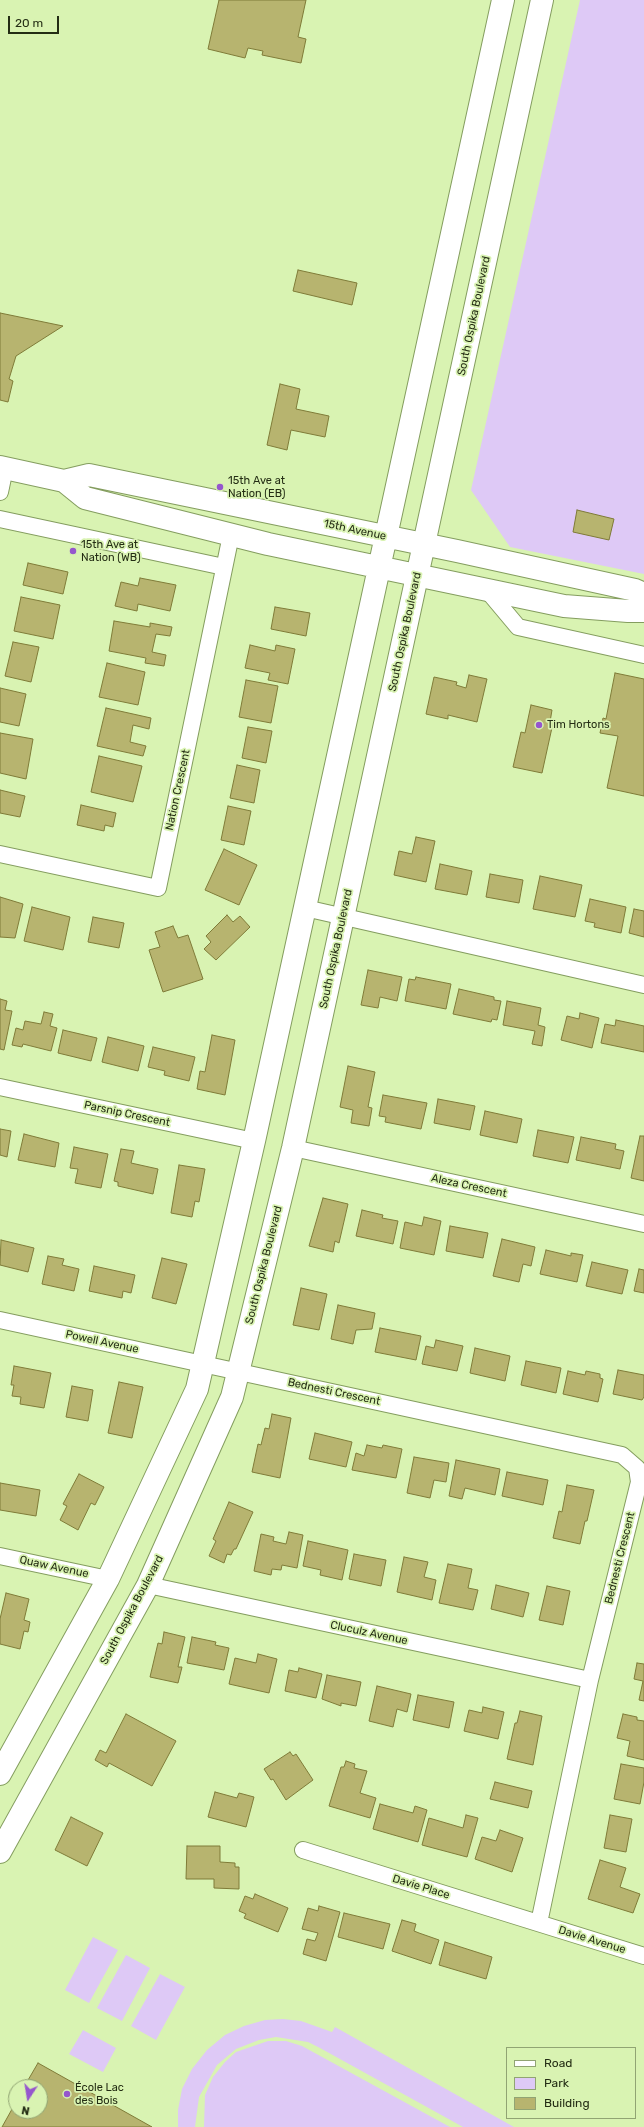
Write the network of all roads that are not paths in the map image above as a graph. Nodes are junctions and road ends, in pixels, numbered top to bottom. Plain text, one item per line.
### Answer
1 (503, 0) edge
2 (542, 0) edge
3 (3, 468) edge
4 (64, 481) junction
5 (0, 492) edge
6 (0, 519) edge
7 (231, 535) junction
8 (387, 536) junction
9 (424, 544) junction
10 (224, 567) junction
11 (380, 567) junction
12 (418, 575) junction
13 (487, 590) junction
14 (644, 594) edge
15 (644, 611) edge
16 (644, 655) edge
17 (0, 854) edge
18 (305, 908) junction
19 (343, 916) junction
20 (644, 986) edge
21 (0, 1088) edge
22 (254, 1141) junction
23 (293, 1148) junction
24 (644, 1224) edge
25 (0, 1320) edge
26 (203, 1364) junction
27 (238, 1372) junction
28 (0, 1556) edge
29 (108, 1579) junction
30 (148, 1585) junction
31 (590, 1680) junction
32 (0, 1774) edge
33 (303, 1850) dead end
34 (0, 1852) edge
35 (539, 1923) junction
36 (644, 1956) edge

1 - 8 main road
2 - 9 main road, South Ospika Boulevard
3 - 4 main road, 15th Avenue
3 - 5 street
4 - 7 main road, 15th Avenue
4 - 8 main road, 15th Avenue
6 - 10 street
7 - 10 street, Nation Crescent
7 - 11 main road, 15th Avenue
8 - 9 main road, 15th Avenue
8 - 11 main road
9 - 12 main road, South Ospika Boulevard
9 - 14 main road, 15th Avenue
10 - 17 street, Nation Crescent
11 - 12 main road, 15th Avenue
11 - 18 main road
12 - 13 main road, 15th Avenue
12 - 19 main road, South Ospika Boulevard
13 - 15 main road, 15th Avenue
13 - 16 street
18 - 19 street
18 - 22 main road
19 - 20 street
19 - 23 main road, South Ospika Boulevard
21 - 22 street, Parsnip Crescent
22 - 26 main road
23 - 24 street, Aleza Crescent
23 - 27 main road, South Ospika Boulevard
25 - 26 street, Powell Avenue
26 - 27 street, Bednesti Crescent
26 - 29 main road
27 - 30 main road, South Ospika Boulevard
27 - 31 street, Bednesti Crescent
28 - 29 street, Quaw Avenue
29 - 32 main road
30 - 31 street, Cluculz Avenue
30 - 34 main road, South Ospika Boulevard
31 - 35 street, Bednesti Crescent
33 - 35 street, Davie Place
35 - 36 street, Davie Avenue

